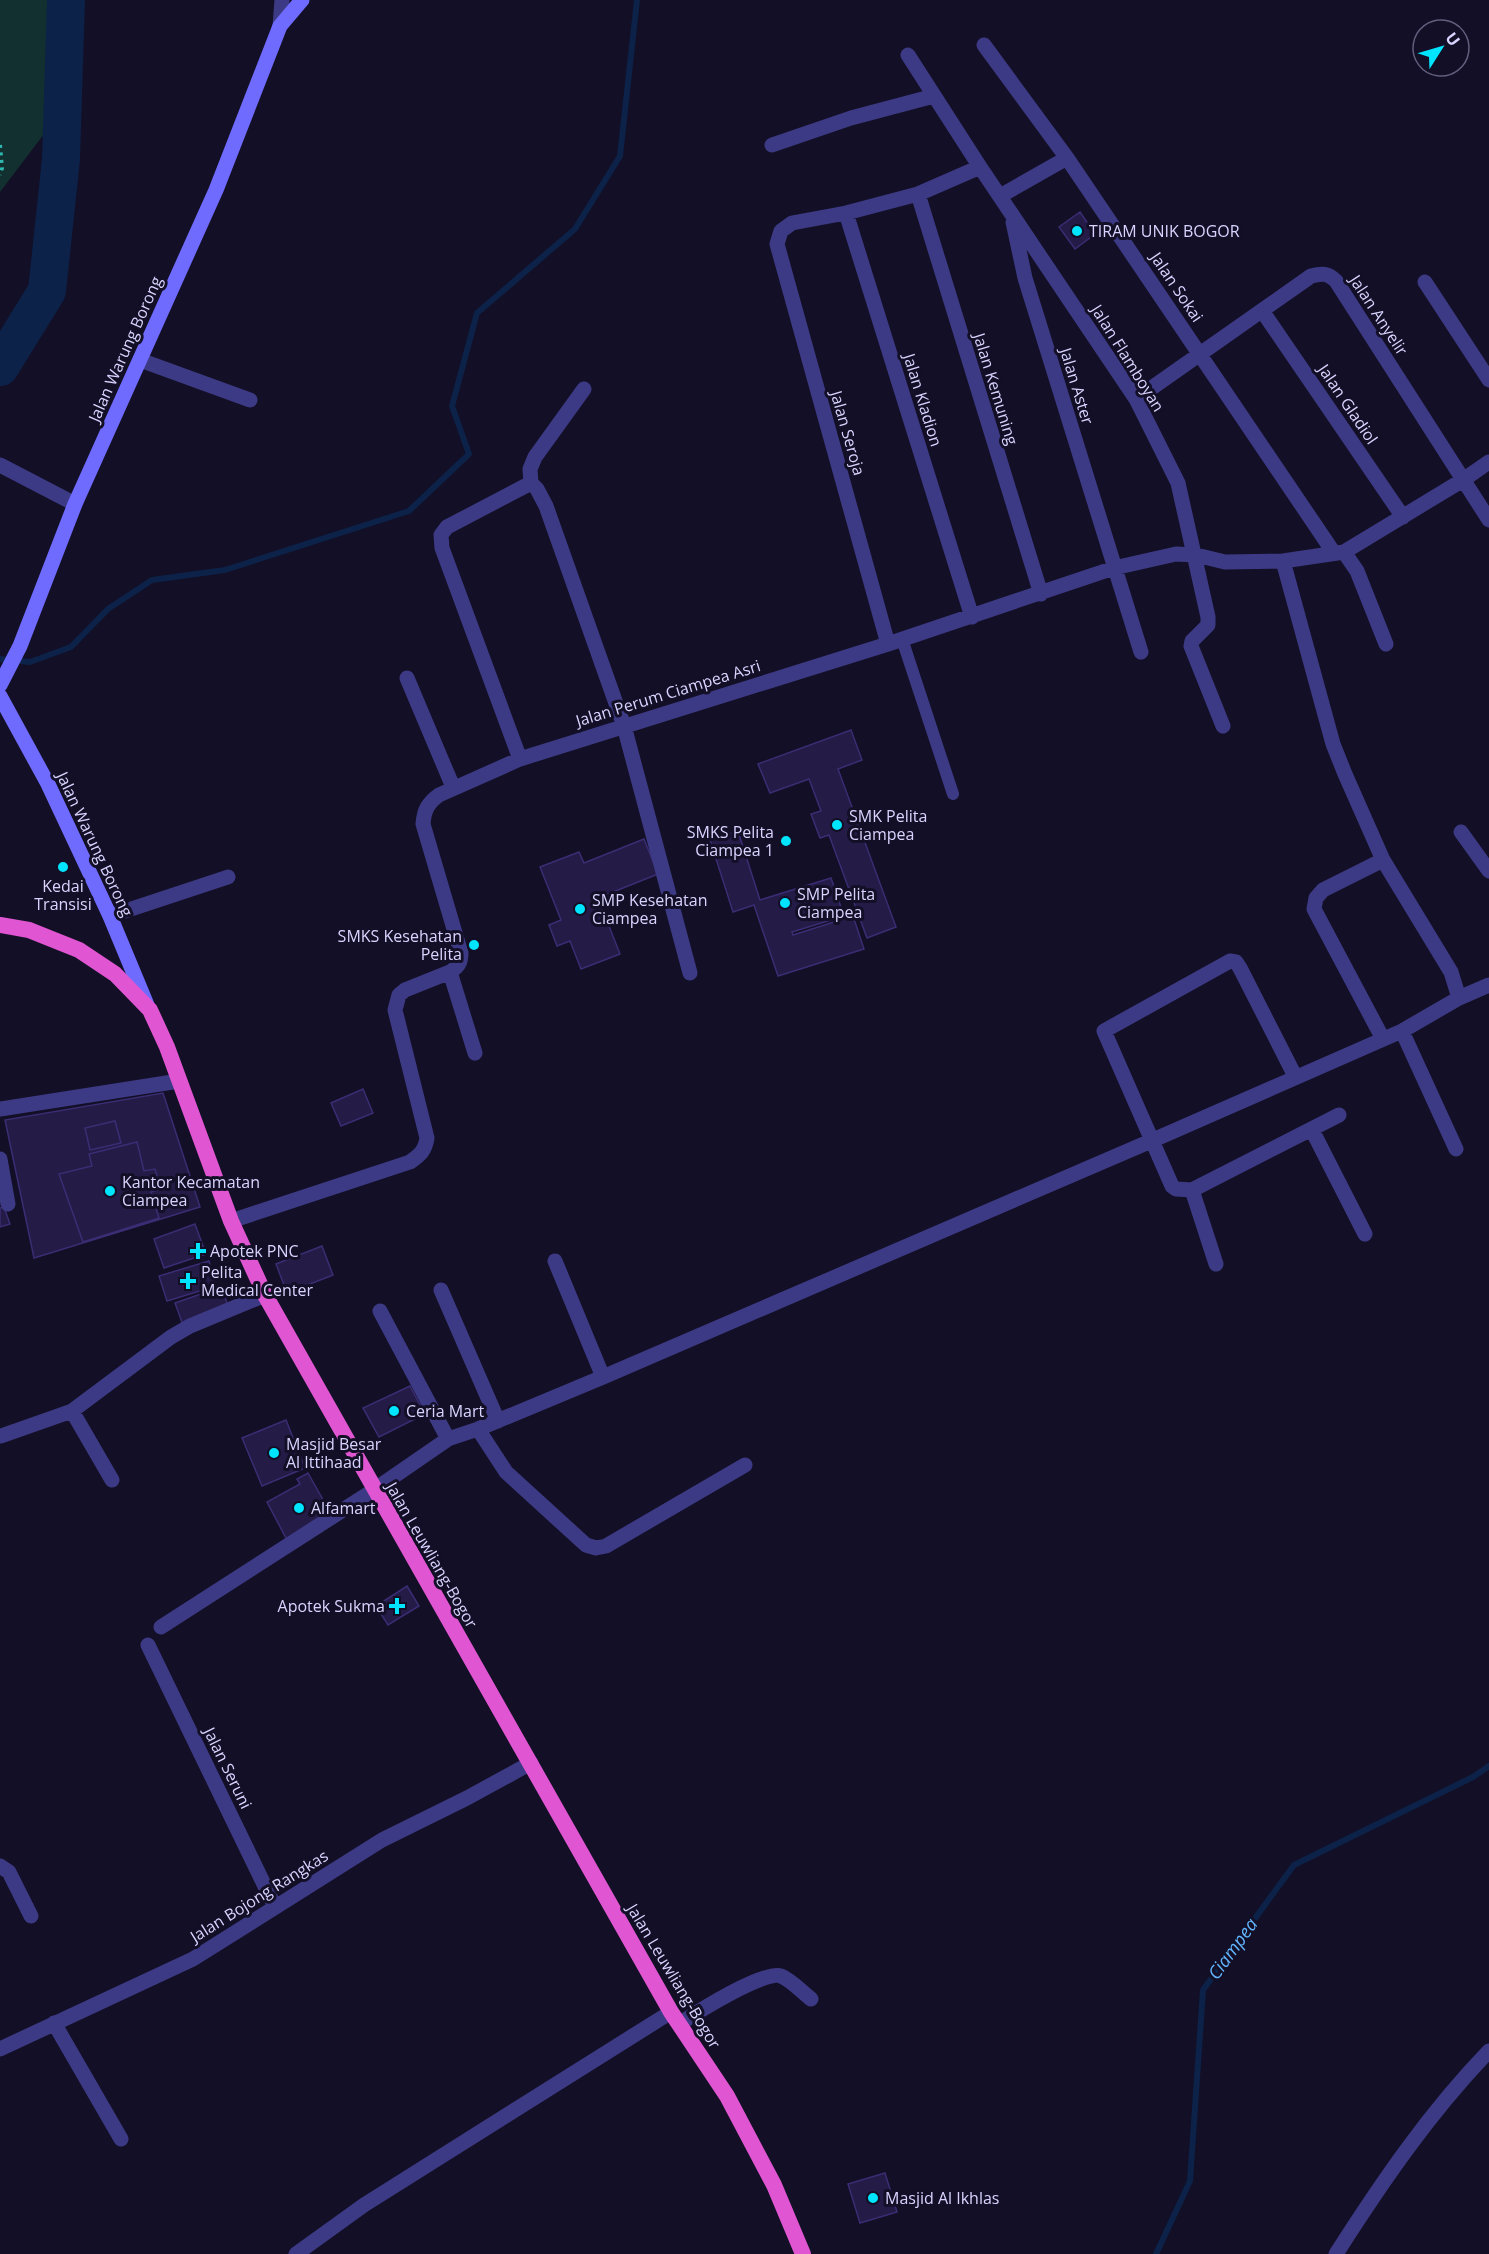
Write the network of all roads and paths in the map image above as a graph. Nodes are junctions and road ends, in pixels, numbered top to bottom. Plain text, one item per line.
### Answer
1 (282, 0) edge
2 (303, 0) edge
3 (280, 26) junction
4 (984, 45) dead end
5 (908, 55) dead end
6 (934, 96) junction
7 (0, 145) edge
8 (772, 145) dead end
9 (1067, 158) junction
10 (980, 168) junction
11 (0, 175) edge
12 (918, 194) junction
13 (1000, 195) junction
14 (846, 213) junction
15 (1012, 213) junction
16 (1425, 282) dead end
17 (1263, 312) junction
18 (1201, 355) junction
19 (140, 360) junction
20 (1489, 380) edge
21 (584, 389) dead end
22 (1136, 399) junction
23 (250, 400) dead end
24 (1489, 462) edge
25 (0, 465) edge
26 (1463, 480) junction
27 (531, 483) junction
28 (75, 504) junction
29 (1403, 517) junction
30 (1489, 520) edge
31 (1339, 553) junction
32 (1196, 555) junction
33 (1283, 561) junction
34 (1114, 568) junction
35 (1041, 594) junction
36 (972, 617) junction
37 (895, 641) junction
38 (1386, 644) dead end
39 (1141, 652) dead end
40 (407, 678) dead end
41 (0, 685) edge
42 (0, 696) edge
43 (624, 726) junction
44 (1223, 726) dead end
45 (520, 759) junction
46 (453, 787) junction
47 (953, 794) dead end
48 (1461, 832) dead end
49 (1383, 860) junction
50 (1489, 871) edge
51 (228, 877) dead end
52 (110, 916) junction
53 (0, 925) edge
54 (450, 972) junction
55 (690, 973) dead end
56 (1489, 985) edge
57 (1459, 998) junction
58 (150, 1010) junction
59 (1402, 1031) junction
60 (1383, 1039) junction
61 (475, 1053) dead end
62 (1295, 1076) junction
63 (179, 1081) junction
64 (0, 1108) edge
65 (1339, 1115) dead end
66 (1312, 1130) junction
67 (1151, 1141) junction
68 (1456, 1149) dead end
69 (0, 1159) edge
70 (1192, 1190) junction
71 (8, 1204) dead end
72 (231, 1221) junction
73 (1365, 1234) dead end
74 (555, 1261) dead end
75 (1216, 1264) dead end
76 (441, 1290) dead end
77 (265, 1295) junction
78 (380, 1311) dead end
79 (603, 1377) junction
80 (72, 1411) junction
81 (498, 1421) junction
82 (478, 1429) junction
83 (1, 1436) edge
84 (448, 1438) junction
85 (745, 1464) dead end
86 (112, 1480) dead end
87 (374, 1490) junction
88 (161, 1627) dead end
89 (148, 1645) dead end
90 (531, 1763) junction
91 (0, 1866) edge
92 (275, 1907) junction
93 (32, 1916) dead end
94 (811, 1999) dead end
95 (675, 2018) junction
96 (54, 2024) junction
97 (0, 2049) edge
98 (1489, 2051) edge
99 (121, 2139) dead end
100 (296, 2254) edge
101 (804, 2254) edge
102 (1336, 2254) edge

1 - 3 street
2 - 3 main road
3 - 19 main road, Jalan Warung Borong
4 - 9 street, Jalan Sokai
5 - 6 street, Jalan Flamboyan
6 - 8 street
6 - 10 street, Jalan Flamboyan
7 - 11 path
9 - 13 street
9 - 18 street, Jalan Sokai
10 - 12 street
10 - 13 street, Jalan Flamboyan
12 - 14 street
12 - 35 street, Jalan Kemuning
13 - 15 street, Jalan Flamboyan
14 - 36 street, Jalan Kladion
14 - 37 street, Jalan Seroja
15 - 22 street, Jalan Flamboyan
15 - 34 street, Jalan Aster
16 - 20 street
17 - 18 street, Jalan Anyelir
17 - 26 street, Jalan Anyelir
17 - 29 street, Jalan Gladiol
18 - 22 street, Jalan Anyelir
18 - 31 street, Jalan Sokai
19 - 23 street
19 - 28 main road, Jalan Warung Borong
21 - 27 street
22 - 32 street, Jalan Flamboyan
24 - 26 street, Jalan Perum Ciampea Asri
25 - 28 street
26 - 29 street, Jalan Perum Ciampea Asri
26 - 30 street
27 - 43 street
27 - 45 street
28 - 41 main road, Jalan Warung Borong
29 - 31 street, Jalan Perum Ciampea Asri
31 - 33 street, Jalan Perum Ciampea Asri
31 - 38 street, Jalan Sokai
32 - 33 street, Jalan Perum Ciampea Asri
32 - 34 street, Jalan Perum Ciampea Asri
32 - 44 street, Jalan Flamboyan
33 - 49 street
34 - 35 street, Jalan Perum Ciampea Asri
34 - 39 street, Jalan Aster
35 - 36 street, Jalan Perum Ciampea Asri
36 - 37 street, Jalan Perum Ciampea Asri
37 - 43 street, Jalan Perum Ciampea Asri
37 - 47 lane
40 - 46 street
42 - 52 main road, Jalan Warung Borong
43 - 45 street, Jalan Perum Ciampea Asri
43 - 55 street
45 - 46 street, Jalan Perum Ciampea Asri
46 - 54 street, Jalan Perum Ciampea Asri
48 - 50 street
49 - 57 street
49 - 60 street
51 - 52 street
52 - 58 main road, Jalan Warung Borong
53 - 58 highway, Jalan Leuwliang-Bogor
54 - 61 street
54 - 72 street
56 - 57 street
57 - 59 street
58 - 63 highway, Jalan Leuwliang-Bogor
59 - 60 street
59 - 68 street
60 - 62 street
62 - 67 street
62 - 67 street
63 - 64 street
63 - 72 highway, Jalan Leuwliang-Bogor
65 - 66 street
66 - 70 street
66 - 73 street
67 - 70 street
67 - 79 street
69 - 71 street
70 - 75 street
72 - 77 highway, Jalan Leuwliang-Bogor
74 - 79 street
76 - 81 street
77 - 80 street
77 - 87 highway, Jalan Leuwliang-Bogor
78 - 84 street
79 - 81 street
80 - 83 street
80 - 86 street
81 - 82 street
82 - 84 street
82 - 85 street
84 - 87 street
87 - 88 street
87 - 90 highway, Jalan Leuwliang-Bogor
89 - 92 street, Jalan Seruni
90 - 92 street, Jalan Bojong Rangkas
90 - 95 highway, Jalan Leuwliang-Bogor
91 - 93 street
92 - 96 street, Jalan Bojong Rangkas
94 - 95 street
95 - 100 street
95 - 101 highway, Jalan Leuwliang-Bogor
96 - 97 street, Jalan Bojong Rangkas
96 - 99 street
98 - 102 street

